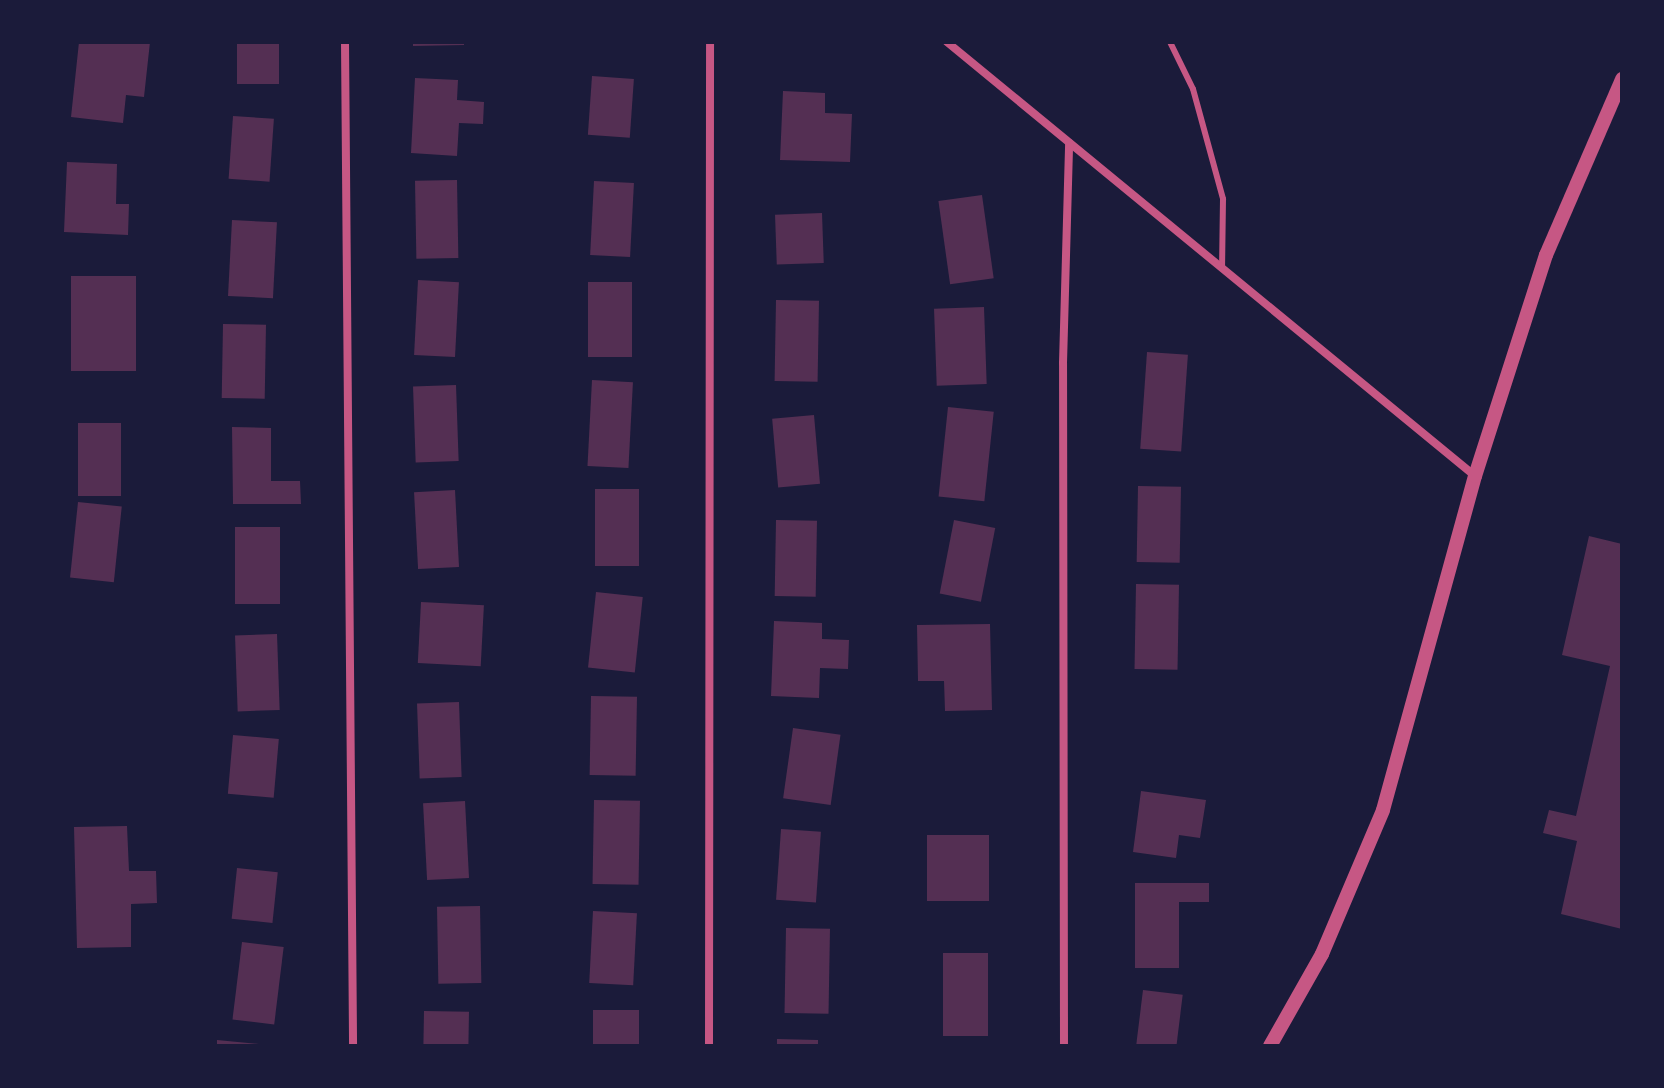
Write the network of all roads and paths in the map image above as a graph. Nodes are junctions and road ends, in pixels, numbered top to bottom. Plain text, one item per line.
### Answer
1 (345, 42) edge
2 (710, 42) edge
3 (947, 42) edge
4 (1170, 42) edge
5 (1622, 79) edge
6 (1069, 143) junction
7 (1222, 268) junction
8 (1475, 476) junction
9 (353, 1046) edge
10 (709, 1046) edge
11 (1064, 1046) edge
12 (1270, 1046) edge

1 - 9 street
2 - 10 street
3 - 6 street
4 - 7 lane
5 - 8 street
6 - 7 street
6 - 11 street
7 - 8 street
8 - 12 street

